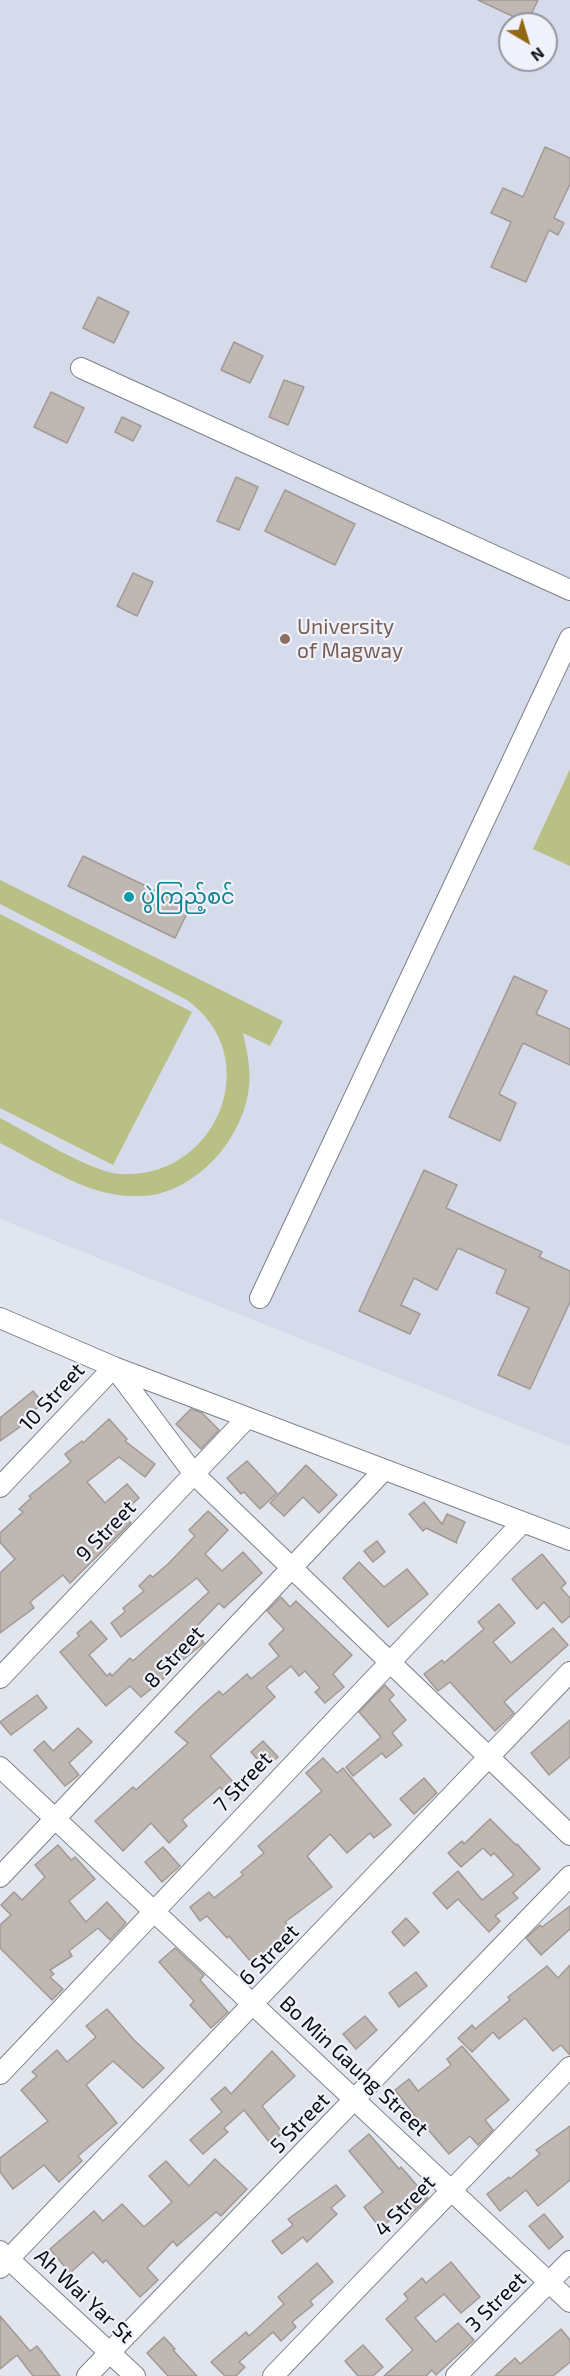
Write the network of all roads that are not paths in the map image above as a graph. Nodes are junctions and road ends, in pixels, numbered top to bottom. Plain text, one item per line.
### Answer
1 (81, 368) dead end
2 (570, 590) edge
3 (570, 638) edge
4 (260, 1298) dead end
5 (0, 1318) edge
6 (114, 1366) junction
7 (247, 1418) junction
8 (384, 1470) junction
9 (194, 1474) junction
10 (0, 1487) edge
11 (522, 1523) junction
12 (570, 1540) edge
13 (291, 1568) junction
14 (390, 1662) junction
15 (570, 1672) edge
16 (0, 1678) edge
17 (490, 1758) junction
18 (0, 1767) edge
19 (55, 1818) junction
20 (570, 1835) edge
21 (570, 1876) edge
22 (0, 1877) edge
23 (154, 1911) junction
24 (254, 2005) junction
25 (570, 2067) edge
26 (0, 2074) edge
27 (356, 2100) junction
28 (453, 2192) junction
29 (3, 2259) edge
30 (570, 2261) edge
31 (550, 2283) junction
32 (570, 2302) edge
33 (110, 2353) junction
34 (87, 2376) edge
35 (135, 2376) edge
36 (273, 2376) edge
37 (456, 2376) edge

1 - 2 street
3 - 4 street
5 - 6 street
6 - 7 street
6 - 9 street
6 - 10 street, 10 Street
7 - 8 street
7 - 9 street, 9 Street
8 - 11 street
8 - 13 street, 8 Street
9 - 13 street
9 - 16 street, 9 Street
11 - 12 street
11 - 14 street, 7 Street
13 - 14 street
13 - 19 street, 8 Street
14 - 17 street
14 - 23 street, 7 Street
15 - 17 street, 6 Street
17 - 20 street
17 - 24 street, 6 Street
18 - 19 street, Bo Min Gaung Street
19 - 22 street, 8 Street
19 - 23 street, Bo Min Gaung Street
21 - 27 street, 5 Street
23 - 24 street, Bo Min Gaung Street
23 - 26 street, 7 Street
24 - 27 street, Bo Min Gaung Street
24 - 29 street, 6 Street
25 - 28 street, 4 Street
27 - 28 street, Bo Min Gaung Street
27 - 33 street, 5 Street
28 - 31 street, Bo Min Gaung Street
28 - 36 street, 4 Street
29 - 33 street, Ah Wai Yar St
30 - 31 street, 3 Street
31 - 32 street, Bo Min Gaung Street
31 - 37 street, 3 Street
33 - 34 street, 5 Street
33 - 35 street, Ah Wai Yar St

